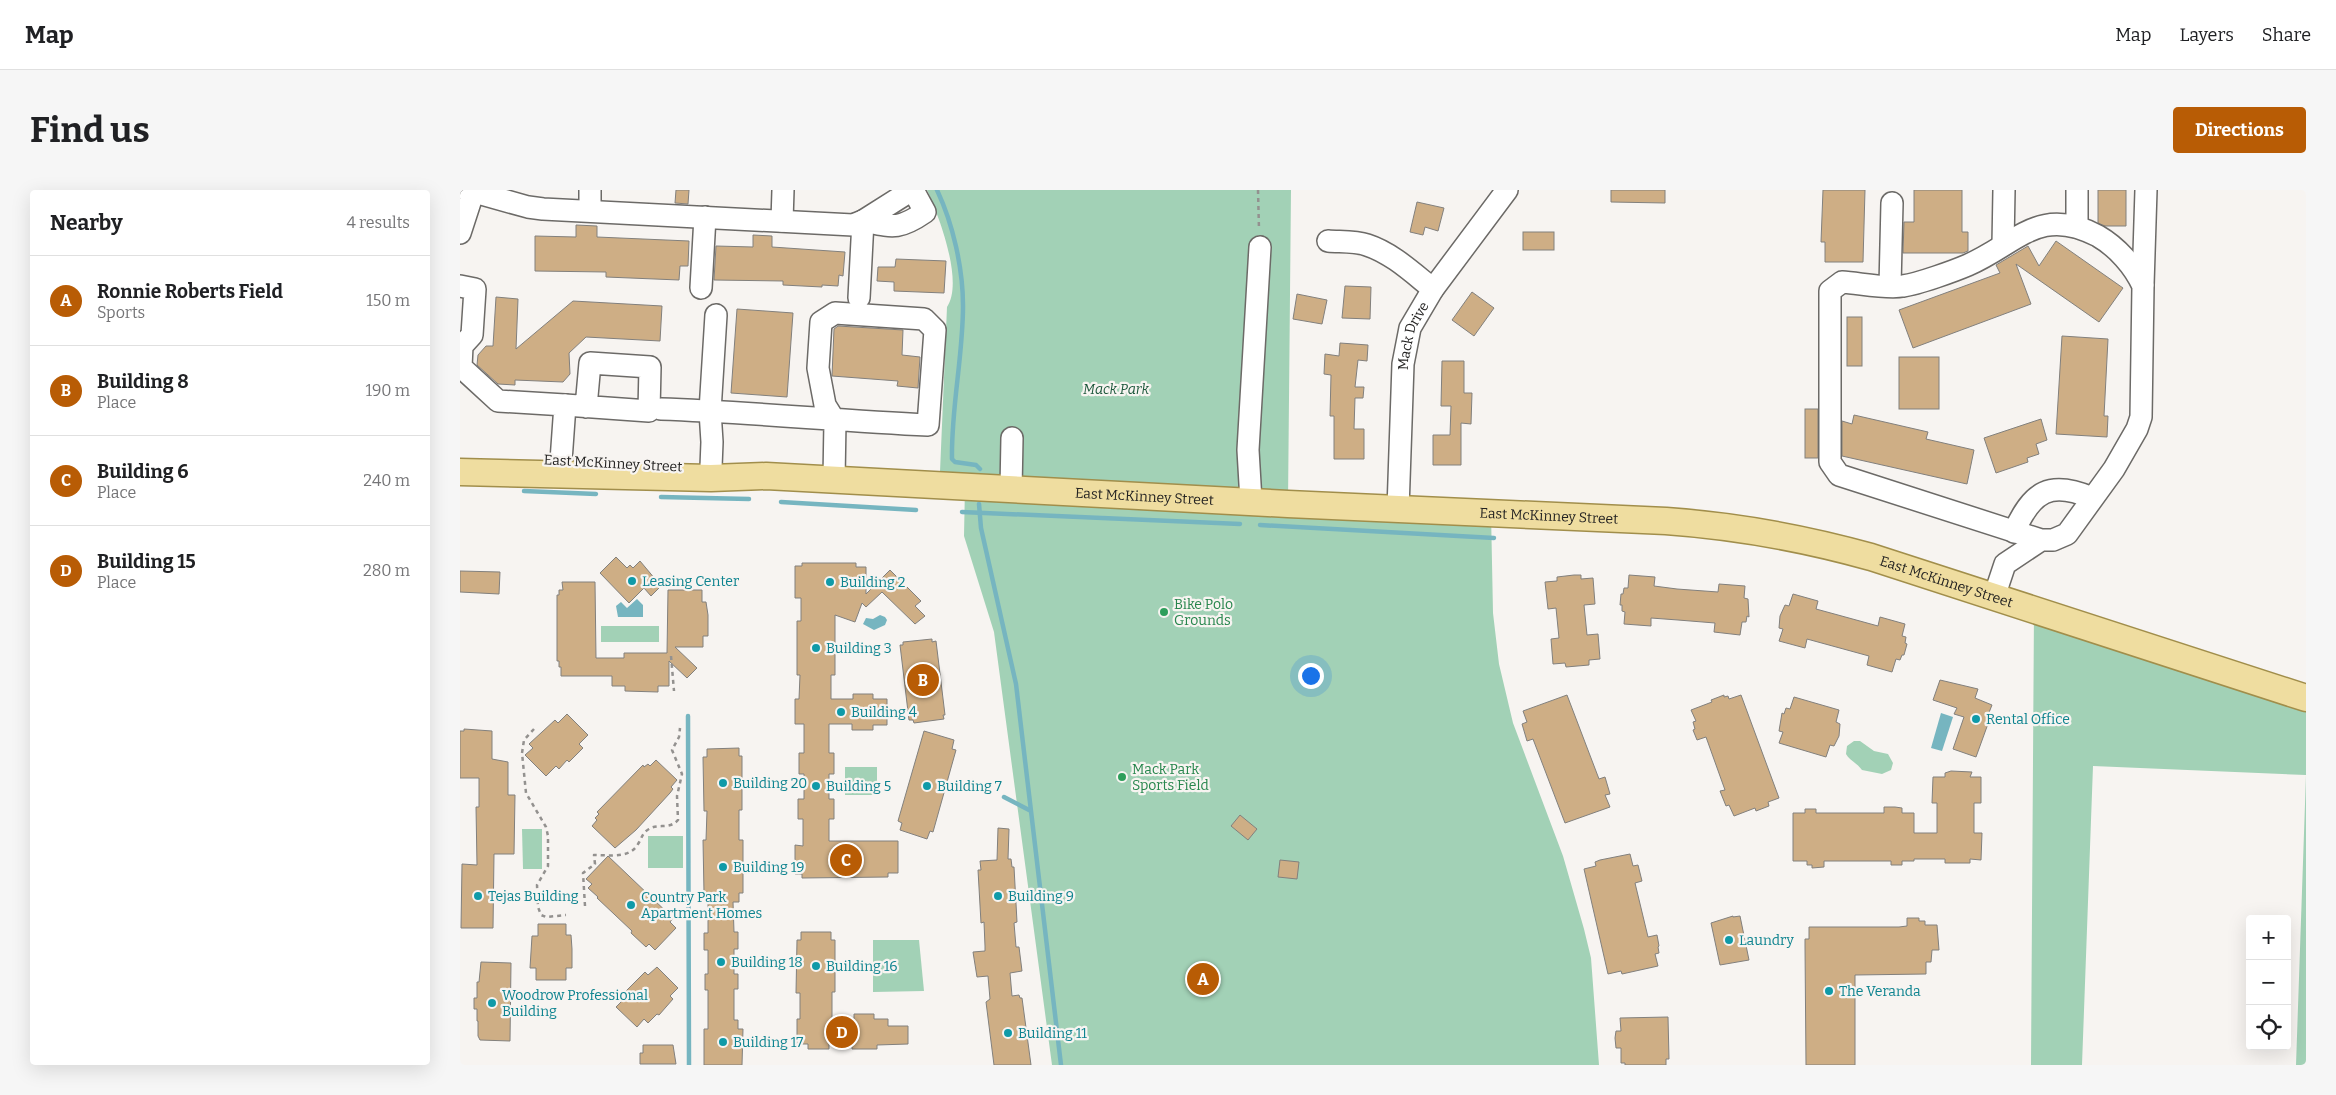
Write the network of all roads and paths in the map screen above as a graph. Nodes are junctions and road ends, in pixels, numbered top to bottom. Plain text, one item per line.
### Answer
1 (783, 190) edge
2 (913, 190) edge
3 (1258, 190) edge
4 (1507, 190) edge
5 (2004, 190) edge
6 (2077, 190) edge
7 (2146, 190) edge
8 (471, 191) edge
9 (590, 200) edge
10 (1892, 203) dead end
11 (705, 217) junction
12 (782, 221) junction
13 (863, 222) junction
14 (2076, 228) junction
15 (460, 233) edge
16 (1328, 241) dead end
17 (2004, 245) junction
18 (1260, 247) joint
19 (460, 286) edge
20 (1890, 286) junction
21 (2143, 286) junction
22 (701, 288) dead end
23 (1434, 289) junction
24 (859, 298) dead end
25 (716, 315) dead end
26 (461, 356) edge
27 (565, 406) junction
28 (586, 407) dead end
29 (661, 409) dead end
30 (710, 411) junction
31 (835, 420) junction
32 (1012, 438) dead end
33 (460, 455) edge
34 (562, 460) junction
35 (711, 468) junction
36 (460, 472) edge
37 (766, 476) junction
38 (834, 479) junction
39 (1011, 489) junction
40 (2092, 498) junction
41 (1251, 501) junction
42 (1398, 509) junction
43 (1993, 526) junction
44 (2014, 532) junction
45 (2041, 540) junction
46 (2005, 564) junction
47 (1994, 597) junction
48 (671, 656) dead end
49 (674, 691) dead end
50 (2306, 698) edge
51 (680, 728) dead end
52 (534, 729) dead end
53 (585, 906) dead end
54 (566, 915) dead end

1 - 12 street
2 - 13 street
3 - 18 path
4 - 23 street, Mack Drive
5 - 17 street
6 - 14 street
7 - 21 street
8 - 9 street
8 - 15 street
9 - 11 street
10 - 20 street
11 - 12 street
11 - 22 street
12 - 13 street
13 - 24 street
14 - 17 street
14 - 21 street
16 - 23 street
17 - 20 street
18 - 41 street
19 - 26 street
20 - 43 street
21 - 40 street
23 - 42 street, Mack Drive
25 - 30 street
26 - 27 street
27 - 28 street
27 - 34 street
29 - 30 street
30 - 31 street
30 - 35 street
31 - 31 street
31 - 38 street
32 - 39 street
33 - 34 main road, East McKinney Street
34 - 35 main road, East McKinney Street
35 - 37 main road, East McKinney Street
36 - 37 main road, East McKinney Street
37 - 38 main road, East McKinney Street
38 - 39 main road, East McKinney Street
39 - 41 main road, East McKinney Street
40 - 44 street
40 - 45 street
41 - 42 main road, East McKinney Street
42 - 47 main road, East McKinney Street
43 - 44 street
43 - 46 street
44 - 45 street
45 - 46 street
46 - 47 street
47 - 50 main road, East McKinney Street
48 - 49 path
51 - 53 path
52 - 54 path

